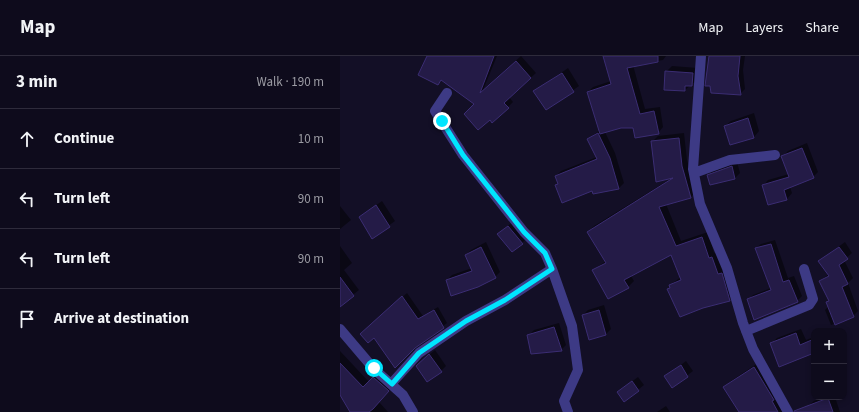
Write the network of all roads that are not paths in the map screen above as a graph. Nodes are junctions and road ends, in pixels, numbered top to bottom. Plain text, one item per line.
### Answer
1 (701, 56) edge
2 (447, 93) dead end
3 (775, 155) dead end
4 (694, 173) junction
5 (552, 269) junction
6 (804, 269) dead end
7 (340, 329) edge
8 (746, 331) junction
9 (392, 384) junction
10 (413, 412) edge
11 (568, 412) edge
12 (788, 412) edge

1 - 4 street
2 - 5 street
3 - 4 street
4 - 8 street
5 - 9 street
5 - 11 street
6 - 8 street
7 - 9 street
8 - 12 street
9 - 10 street

